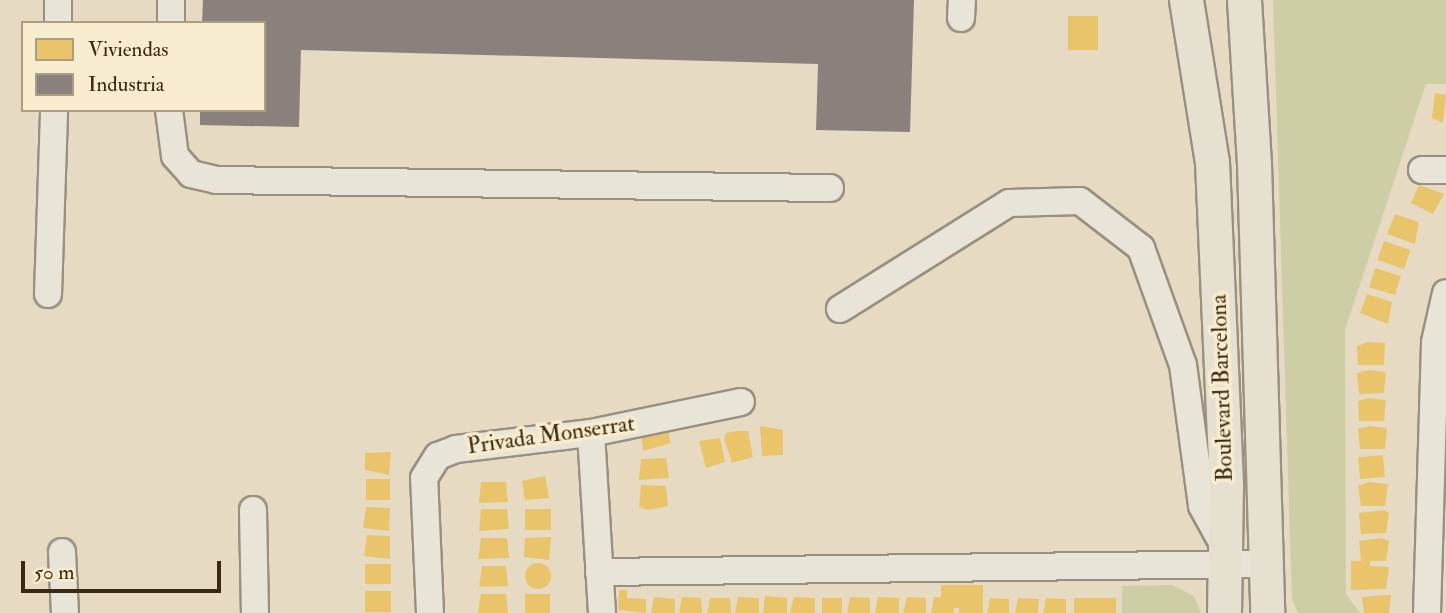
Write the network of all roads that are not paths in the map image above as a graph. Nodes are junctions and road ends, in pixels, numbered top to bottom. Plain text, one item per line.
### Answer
1 (58, 0) edge
2 (171, 0) edge
3 (1186, 0) edge
4 (1244, 0) edge
5 (58, 21) edge
6 (171, 21) edge
7 (54, 112) edge
8 (169, 112) edge
9 (830, 188) dead end
10 (1446, 293) edge
11 (48, 294) dead end
12 (841, 309) dead end
13 (1440, 342) edge
14 (741, 402) dead end
15 (591, 433) junction
16 (253, 510) dead end
17 (1439, 523) edge
18 (62, 552) dead end
19 (1224, 557) junction
20 (1266, 564) junction
21 (599, 572) junction
22 (65, 613) edge
23 (256, 613) edge
24 (430, 613) edge
25 (602, 613) edge
26 (1224, 613) edge
27 (1267, 613) edge
28 (1427, 613) edge

1 - 5 street
2 - 6 street
3 - 19 main road, Boulevard Barcelona
4 - 20 main road, Boulevard Barcelona
7 - 11 street
8 - 9 street
10 - 13 street
12 - 19 street
13 - 17 street
14 - 15 street, Privada Monserrat
15 - 21 street
15 - 24 street, Privada Monserrat
16 - 23 street
17 - 28 street
18 - 22 street
19 - 20 street
19 - 21 street
19 - 26 main road, Boulevard Barcelona
20 - 27 main road, Boulevard Barcelona
21 - 25 street

